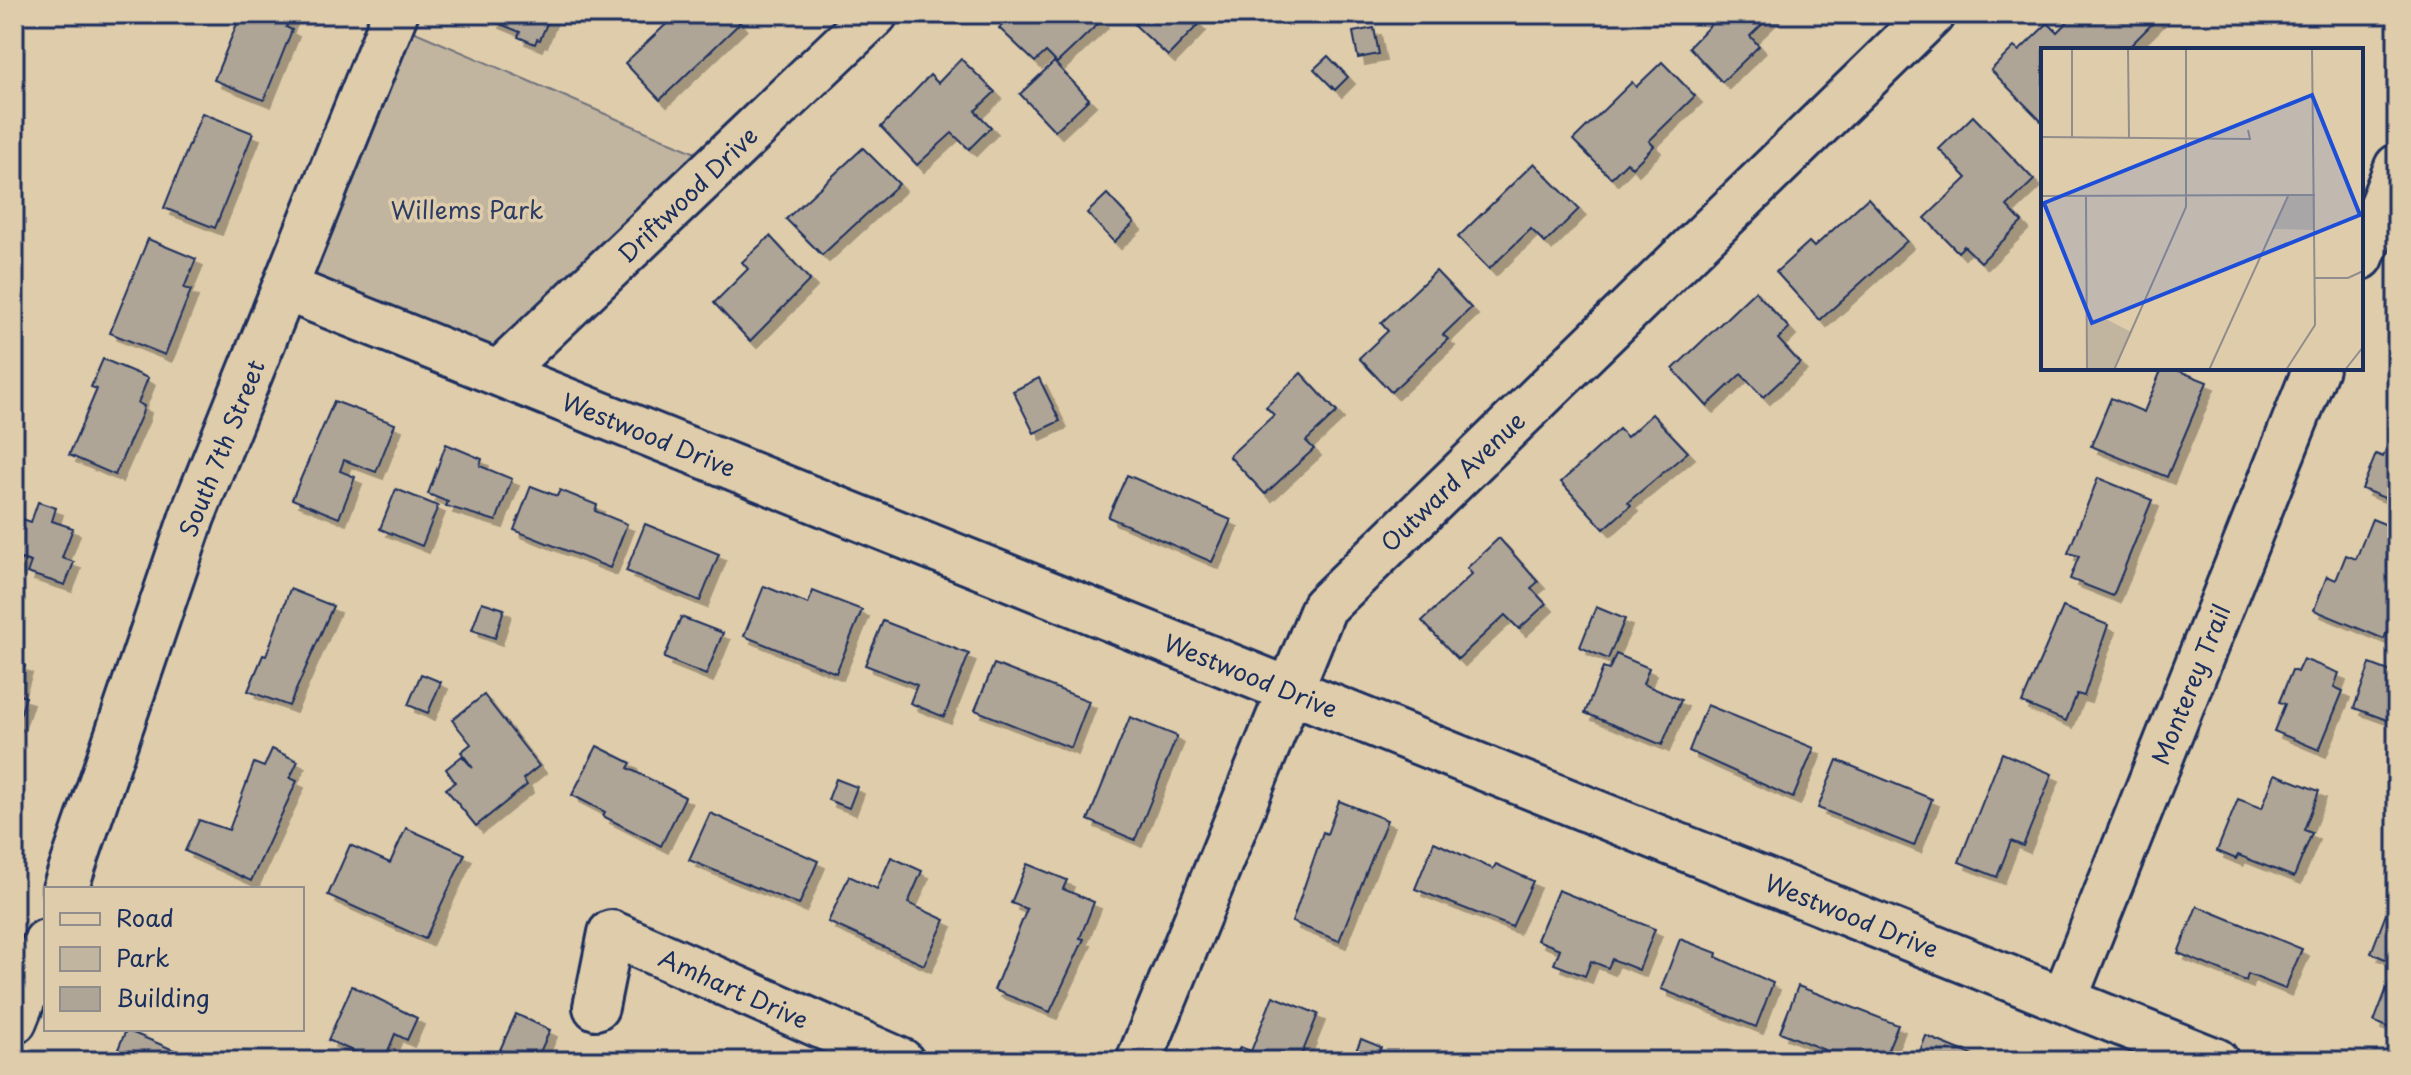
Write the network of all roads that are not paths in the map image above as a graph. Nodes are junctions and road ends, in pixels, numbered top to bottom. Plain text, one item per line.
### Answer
1 (395, 14) edge
2 (875, 14) edge
3 (1932, 14) edge
4 (2397, 167) edge
5 (2363, 252) edge
6 (285, 288) junction
7 (2315, 370) edge
8 (499, 373) junction
9 (1287, 689) junction
10 (66, 887) edge
11 (44, 947) edge
12 (2064, 1000) junction
13 (596, 1007) dead end
14 (14, 1021) edge
15 (901, 1061) edge
16 (1139, 1061) edge
17 (2216, 1061) edge

1 - 6 street, South 7th Street
2 - 8 street, Driftwood Drive
3 - 9 street, Outward Avenue
4 - 5 street
6 - 8 street, Westwood Drive
6 - 10 street, South 7th Street
7 - 12 street, Monterey Trail
8 - 9 street, Westwood Drive
9 - 12 street, Westwood Drive
9 - 16 street, Outward Avenue
11 - 14 street
12 - 17 street, Westwood Drive
13 - 15 street, Amhart Drive

